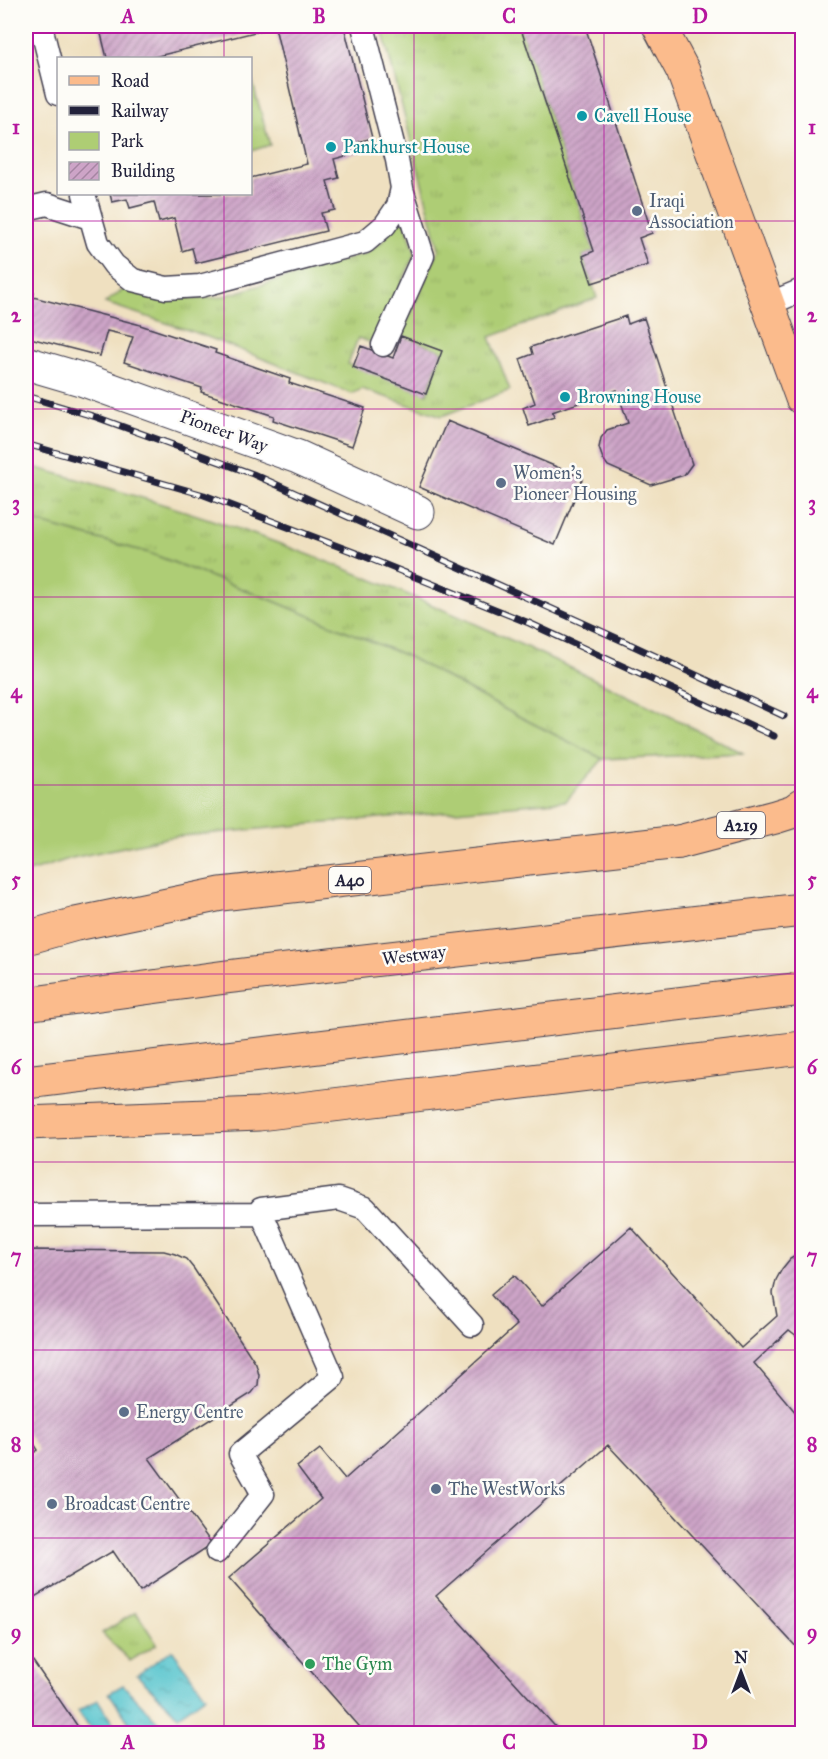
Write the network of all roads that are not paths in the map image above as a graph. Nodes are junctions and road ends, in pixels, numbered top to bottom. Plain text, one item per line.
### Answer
1 (41, 26) edge
2 (363, 26) edge
3 (659, 26) edge
4 (57, 90) edge
5 (402, 188) junction
6 (84, 195) edge
7 (26, 209) edge
8 (90, 218) junction
9 (802, 290) edge
10 (769, 304) junction
11 (383, 345) dead end
12 (26, 363) edge
13 (802, 398) edge
14 (418, 512) dead end
15 (802, 805) edge
16 (802, 832) edge
17 (679, 842) junction
18 (802, 910) edge
19 (26, 938) edge
20 (802, 989) edge
21 (26, 1004) edge
22 (802, 1048) edge
23 (26, 1082) edge
24 (26, 1123) edge
25 (262, 1214) junction
26 (26, 1215) edge
27 (472, 1324) dead end
28 (217, 1552) dead end

1 - 4 lane
2 - 5 lane
3 - 10 main road
5 - 8 lane
5 - 11 lane
6 - 8 lane
7 - 8 lane
9 - 10 lane
10 - 13 main road
12 - 14 street, Pioneer Way
15 - 17 main road, A219
16 - 17 main road, A40
17 - 19 main road, A40
18 - 21 main road, Westway
20 - 23 main road
22 - 24 main road
25 - 26 lane
25 - 27 lane
25 - 28 lane

